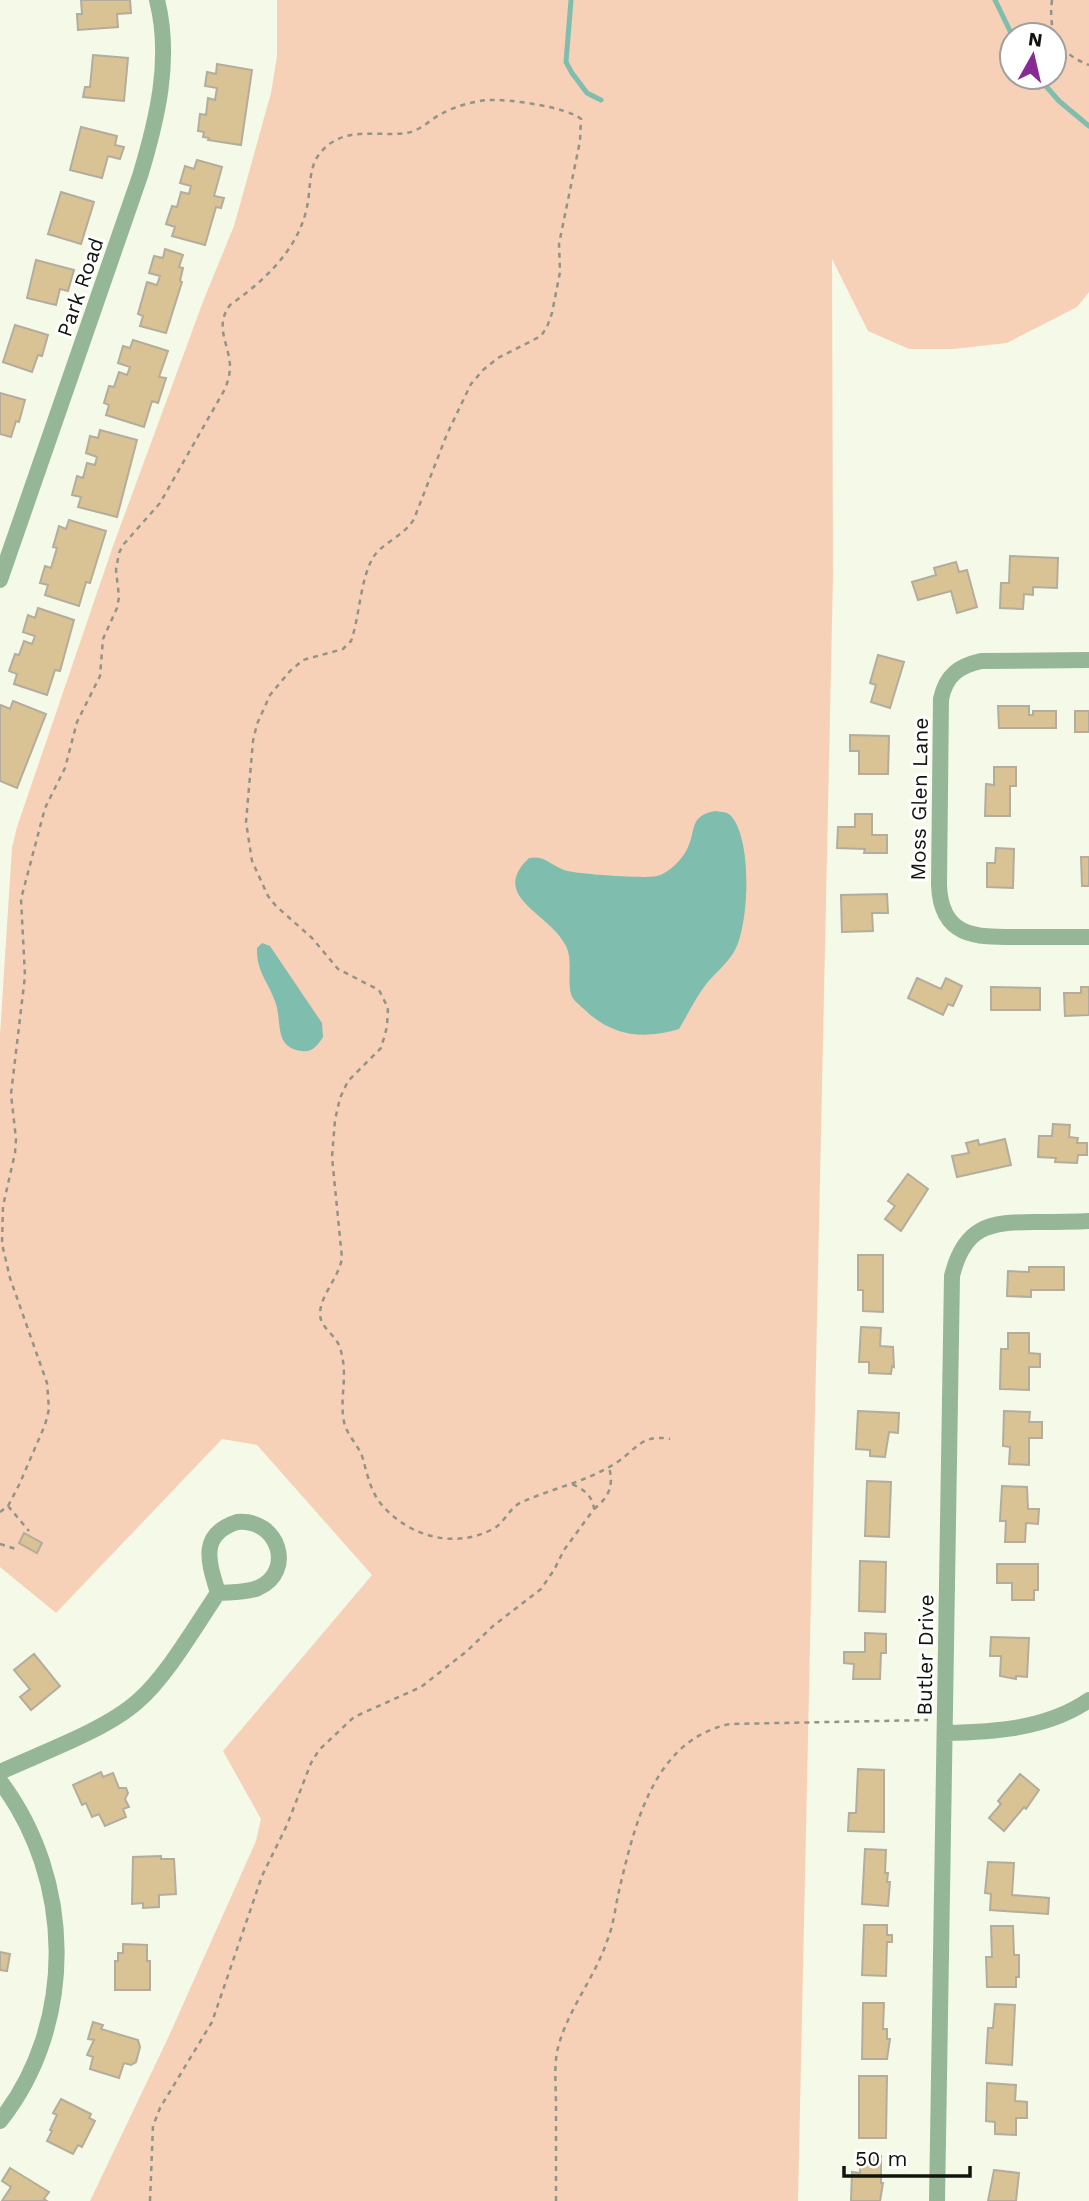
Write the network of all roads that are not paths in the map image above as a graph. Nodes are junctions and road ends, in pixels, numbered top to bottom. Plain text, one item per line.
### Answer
1 (157, 0) edge
2 (0, 580) edge
3 (1089, 660) edge
4 (1089, 937) edge
5 (1089, 1221) edge
6 (218, 1593) junction
7 (1089, 1700) edge
8 (945, 1733) junction
9 (0, 1772) edge
10 (0, 1781) edge
11 (0, 2121) edge
12 (937, 2201) edge

1 - 2 street, Park Road
3 - 4 street, Moss Glen Lane
5 - 8 street, Butler Drive
6 - 6 street
6 - 9 street
7 - 8 street
8 - 12 street, Butler Drive
10 - 11 street

